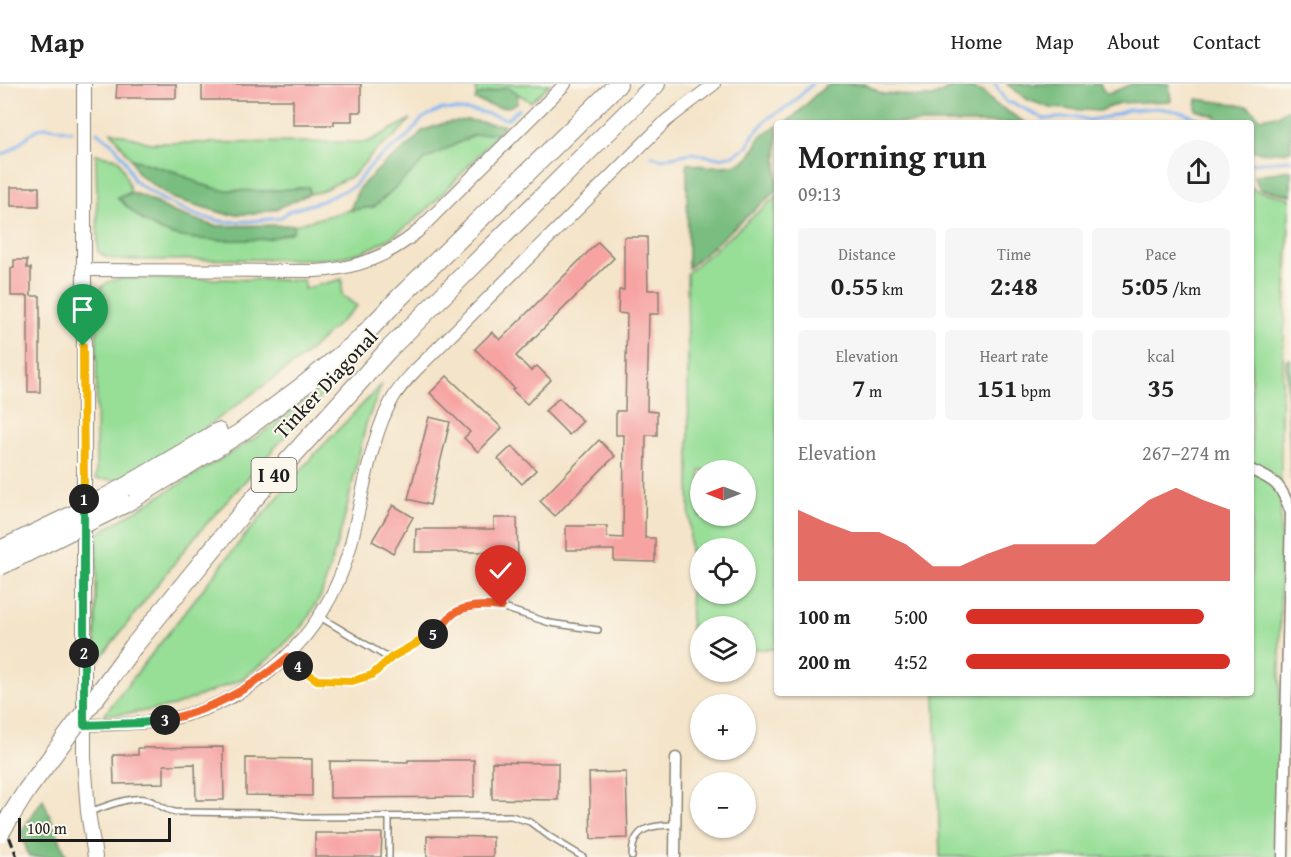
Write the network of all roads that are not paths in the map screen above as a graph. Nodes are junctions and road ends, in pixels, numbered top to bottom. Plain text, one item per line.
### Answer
1 (84, 84) edge
2 (565, 84) edge
3 (617, 84) edge
4 (656, 84) edge
5 (714, 84) edge
6 (83, 270) junction
7 (1254, 471) edge
8 (124, 495) junction
9 (0, 550) edge
10 (0, 566) edge
11 (320, 617) junction
12 (598, 630) dead end
13 (288, 657) junction
14 (392, 657) junction
15 (84, 725) junction
16 (676, 758) dead end
17 (27, 790) junction
18 (87, 812) junction
19 (388, 817) junction
20 (0, 825) edge
21 (676, 825) junction
22 (0, 832) edge
23 (95, 857) edge
24 (389, 857) edge
25 (583, 857) edge
26 (632, 857) edge
27 (675, 857) edge
28 (1283, 857) edge

1 - 6 main road
2 - 6 street
3 - 8 highway, Tinker Diagonal / I 40
4 - 17 highway, Tinker Diagonal / I 40, bridge
5 - 11 street
6 - 15 main road
7 - 28 street
8 - 9 highway, bridge
8 - 10 highway, Tinker Diagonal / I 40, bridge
11 - 13 street
11 - 14 lane
12 - 14 lane
13 - 14 lane
13 - 15 street
15 - 18 main road
16 - 21 street
17 - 20 highway, bridge
17 - 22 highway, Tinker Diagonal / I 40, bridge
18 - 19 lane
18 - 23 main road
19 - 24 lane
19 - 25 lane
21 - 26 lane
21 - 27 street

